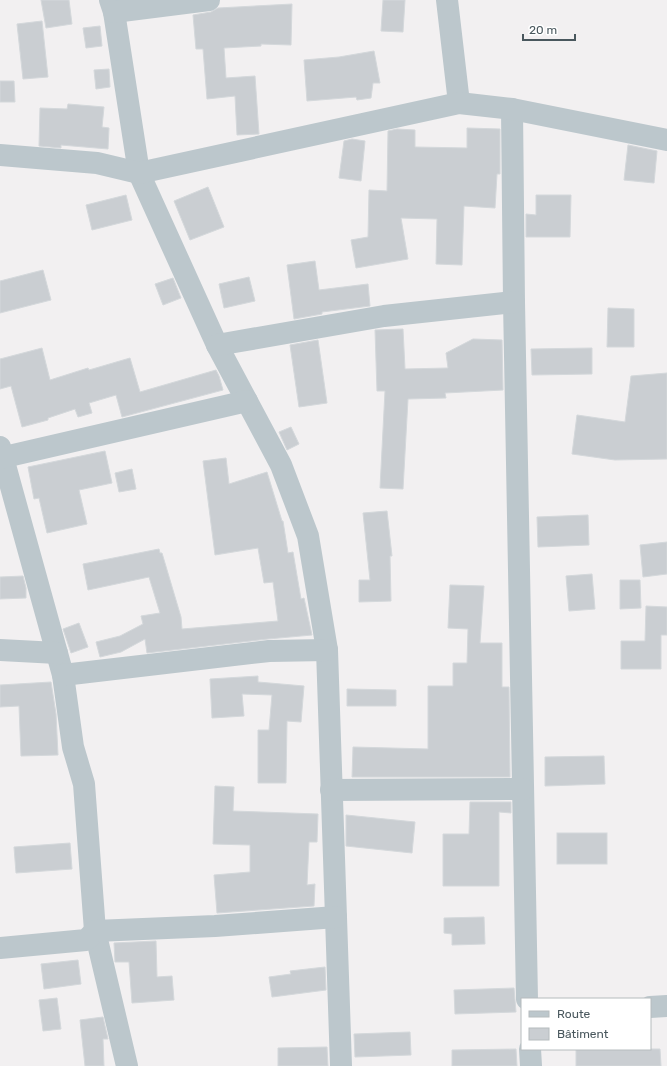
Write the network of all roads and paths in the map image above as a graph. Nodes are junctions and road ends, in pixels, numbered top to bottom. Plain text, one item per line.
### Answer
1 (209, 0) edge
2 (447, 0) edge
3 (112, 6) edge
4 (459, 103) junction
5 (512, 109) junction
6 (667, 140) edge
7 (0, 155) edge
8 (139, 173) junction
9 (514, 302) junction
10 (217, 345) junction
11 (247, 401) junction
12 (1, 454) edge
13 (0, 650) edge
14 (327, 650) junction
15 (57, 653) junction
16 (63, 676) junction
17 (523, 789) junction
18 (331, 790) junction
19 (336, 917) junction
20 (95, 931) junction
21 (0, 948) edge
22 (527, 998) edge
23 (667, 1006) edge
24 (651, 1007) edge
25 (530, 1050) edge
26 (127, 1066) edge
27 (341, 1066) edge
28 (531, 1066) edge

1 - 3 street
2 - 4 street
3 - 8 street
4 - 5 street
4 - 8 street
5 - 6 street
5 - 9 street
7 - 8 street
8 - 10 street
9 - 10 street
9 - 17 street
10 - 11 street
11 - 12 street
11 - 14 street
12 - 15 street
13 - 15 street
14 - 16 street
14 - 18 street
15 - 16 street
16 - 20 street
17 - 18 street
17 - 22 street
18 - 19 street
19 - 20 street
19 - 27 street
20 - 21 street
20 - 26 street
23 - 24 street
25 - 28 street

